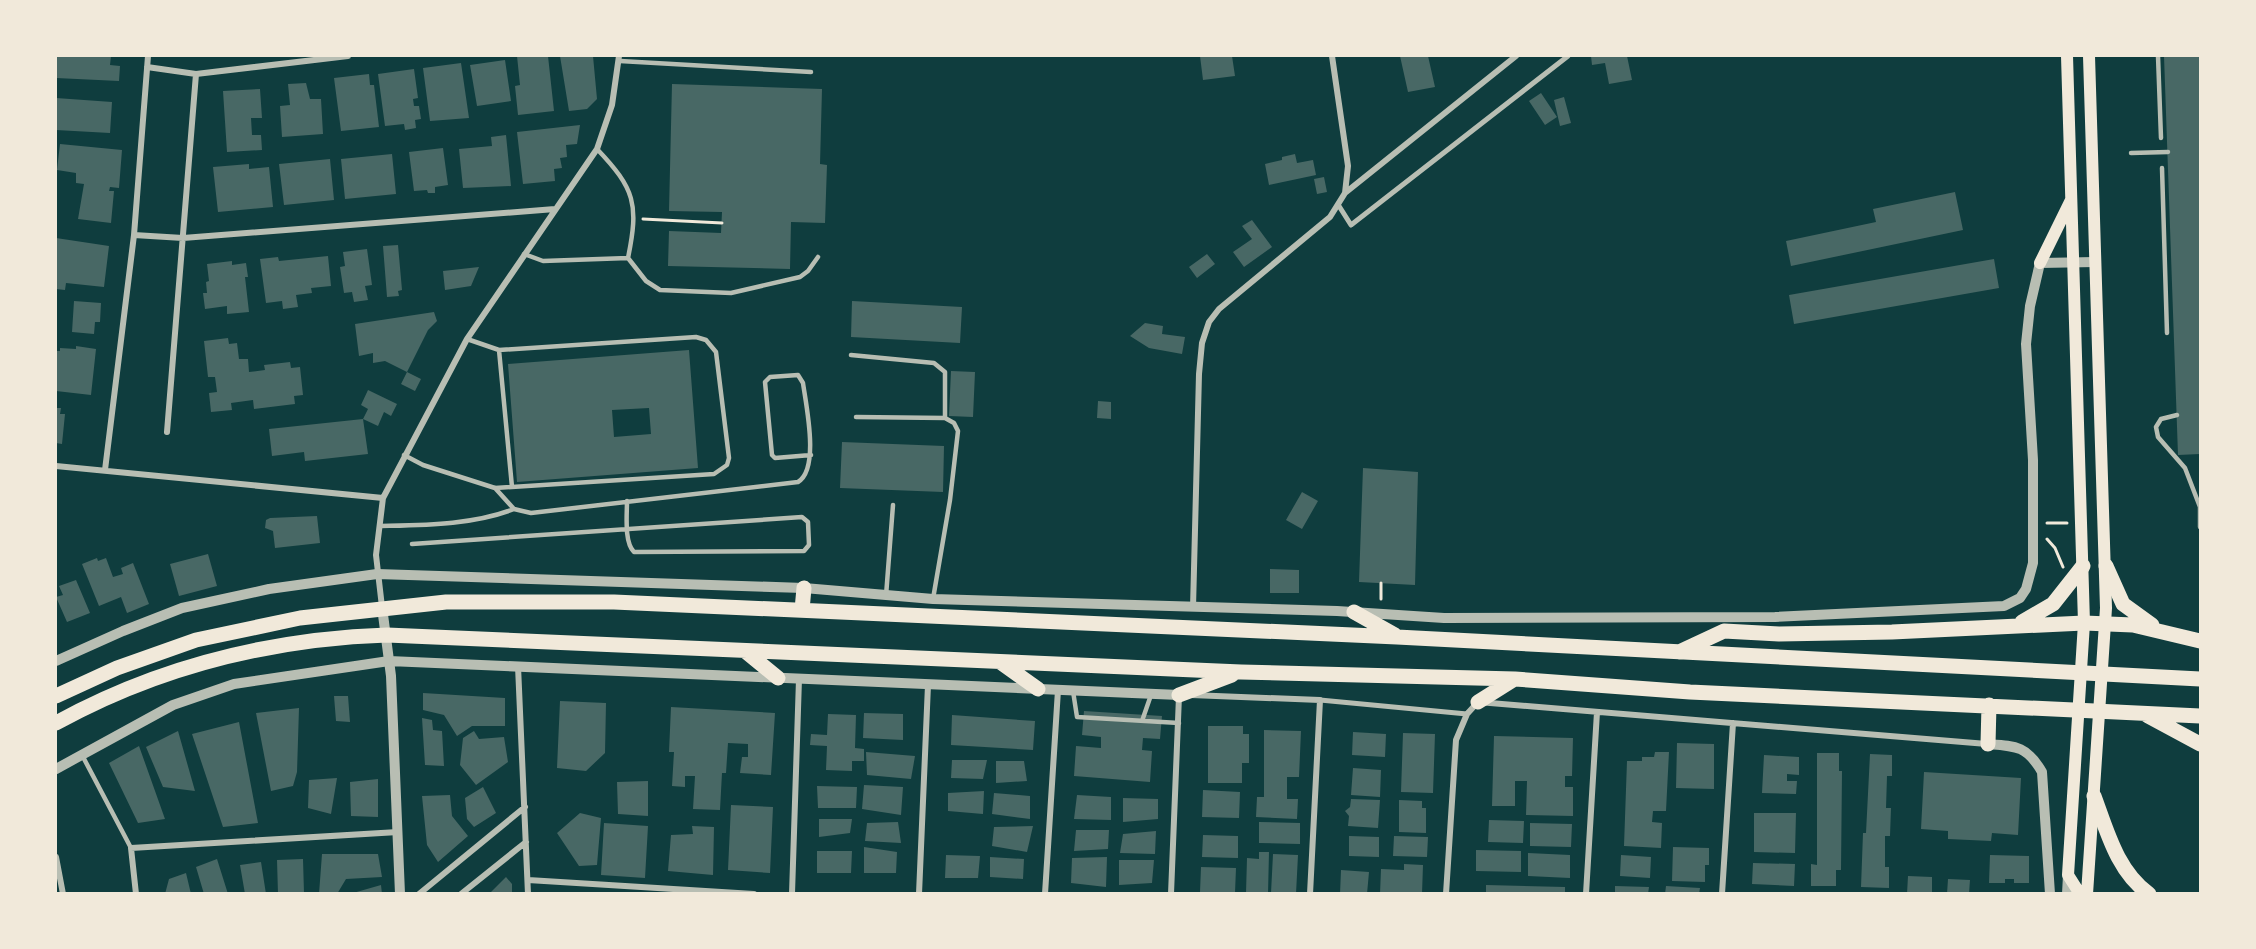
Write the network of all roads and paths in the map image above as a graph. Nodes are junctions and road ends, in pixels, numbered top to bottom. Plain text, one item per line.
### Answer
1 (148, 56) edge
2 (348, 56) edge
3 (1332, 56) edge
4 (1516, 56) edge
5 (1568, 56) edge
6 (2067, 56) edge
7 (2089, 56) edge
8 (2158, 56) edge
9 (620, 58) edge
10 (147, 67) junction
11 (811, 72) dead end
12 (196, 74) junction
13 (2160, 138) dead end
14 (597, 149) junction
15 (2132, 153) dead end
16 (2168, 153) dead end
17 (2162, 168) dead end
18 (1345, 193) junction
19 (2071, 198) junction
20 (1339, 206) junction
21 (555, 209) junction
22 (651, 219) dead end
23 (722, 223) dead end
24 (134, 235) junction
25 (183, 238) junction
26 (524, 254) junction
27 (818, 257) dead end
28 (628, 258) junction
29 (2073, 262) junction
30 (2095, 262) junction
31 (2040, 263) junction
32 (2167, 333) dead end
33 (467, 339) junction
34 (499, 350) junction
35 (851, 355) dead end
36 (2177, 415) dead end
37 (856, 417) dead end
38 (945, 418) junction
39 (167, 432) dead end
40 (404, 455) junction
41 (811, 455) junction
42 (56, 465) edge
43 (105, 470) junction
44 (512, 487) junction
45 (495, 488) junction
46 (383, 498) junction
47 (627, 501) junction
48 (893, 505) dead end
49 (514, 509) junction
50 (2082, 524) junction
51 (381, 526) junction
52 (2033, 527) junction
53 (2200, 527) edge
54 (628, 531) junction
55 (412, 544) dead end
56 (2106, 566) junction
57 (2078, 573) junction
58 (377, 574) junction
59 (1381, 583) dead end
60 (804, 588) junction
61 (886, 596) junction
62 (933, 599) junction
63 (382, 607) junction
64 (1193, 608) junction
65 (1381, 608) dead end
66 (802, 610) junction
67 (1354, 612) junction
68 (2084, 623) junction
69 (2106, 623) junction
70 (2008, 626) junction
71 (2165, 632) junction
72 (387, 635) junction
73 (1397, 637) junction
74 (2200, 641) edge
75 (746, 651) junction
76 (1676, 653) junction
77 (56, 661) edge
78 (388, 661) junction
79 (1000, 662) junction
80 (518, 664) junction
81 (1241, 672) junction
82 (778, 678) junction
83 (799, 679) junction
84 (1515, 679) junction
85 (2200, 679) edge
86 (928, 685) junction
87 (1038, 689) junction
88 (1058, 690) junction
89 (1073, 691) junction
90 (1151, 694) junction
91 (1179, 695) junction
92 (56, 696) edge
93 (1320, 700) junction
94 (1479, 702) junction
95 (1989, 705) junction
96 (2073, 705) junction
97 (1597, 712) junction
98 (2143, 713) junction
99 (1467, 714) junction
100 (2200, 716) edge
101 (1142, 721) junction
102 (56, 723) edge
103 (1179, 723) junction
104 (1733, 723) junction
105 (1988, 744) junction
106 (2200, 744) edge
107 (81, 753) junction
108 (56, 769) edge
109 (2094, 796) junction
110 (525, 807) junction
111 (398, 832) junction
112 (526, 842) junction
113 (131, 848) junction
114 (56, 857) edge
115 (2068, 875) junction
116 (528, 880) junction
117 (653, 890) edge
118 (63, 894) edge
119 (136, 894) edge
120 (400, 894) edge
121 (418, 894) edge
122 (461, 894) edge
123 (528, 894) edge
124 (754, 894) edge
125 (792, 894) edge
126 (919, 894) edge
127 (1045, 894) edge
128 (1171, 894) edge
129 (1310, 894) edge
130 (1446, 894) edge
131 (1586, 894) edge
132 (1722, 894) edge
133 (2050, 894) edge
134 (2067, 894) edge
135 (2080, 894) edge
136 (2087, 894) edge
137 (2149, 894) edge

1 - 10 street
2 - 12 street
3 - 18 street
4 - 18 street
5 - 20 street
6 - 19 main road
7 - 30 main road
8 - 13 lane
9 - 11 lane
9 - 14 street
10 - 12 street
10 - 24 street
12 - 25 street
14 - 21 street
14 - 28 lane
15 - 16 lane
17 - 32 lane
18 - 20 street
19 - 29 main road
19 - 31 main road
20 - 64 street
21 - 25 street
21 - 26 street
22 - 23 path
24 - 25 street
24 - 43 street
25 - 39 street
26 - 28 lane
26 - 33 street
27 - 28 lane
29 - 30 street
29 - 31 street
29 - 50 main road
30 - 56 main road
31 - 52 street
33 - 34 lane
33 - 40 street
34 - 44 lane
34 - 44 lane
35 - 38 lane
36 - 53 lane
37 - 38 lane
38 - 62 lane
40 - 45 lane
40 - 46 street
41 - 41 lane
41 - 47 lane
42 - 43 street
43 - 46 street
44 - 45 lane
45 - 49 lane
46 - 51 street
47 - 49 lane
47 - 54 lane
48 - 61 lane
49 - 51 lane
50 - 52 path
50 - 57 main road
51 - 58 street
52 - 57 path
52 - 67 street
54 - 54 lane
54 - 55 lane
56 - 69 main road
56 - 71 main road
57 - 68 main road
57 - 70 main road
58 - 60 street
58 - 63 street
58 - 77 street
59 - 65 path
60 - 61 street
60 - 66 main road
61 - 62 street
62 - 64 street
63 - 66 main road
63 - 72 street
63 - 92 main road
64 - 67 street
66 - 73 main road
67 - 73 main road
68 - 69 main road
68 - 70 main road
68 - 96 main road
69 - 71 main road
69 - 109 main road
70 - 76 main road
71 - 74 main road
72 - 75 main road
72 - 78 street
72 - 102 main road
73 - 76 main road
75 - 79 main road
75 - 82 main road
76 - 85 main road
78 - 80 street
78 - 107 street
78 - 111 street
79 - 81 main road
79 - 87 main road
80 - 82 street
80 - 110 street
81 - 84 main road
81 - 91 main road
82 - 83 street
83 - 86 street
83 - 125 street
84 - 94 main road
84 - 95 main road
86 - 87 street
86 - 126 street
87 - 88 street
88 - 89 street
88 - 127 street
89 - 90 street
89 - 101 lane
90 - 91 street
90 - 101 lane
91 - 93 street
91 - 103 street
93 - 99 street
93 - 129 street
94 - 97 street
94 - 99 street
95 - 96 main road
95 - 105 main road
96 - 98 main road
96 - 115 main road
97 - 104 street
97 - 131 street
98 - 100 main road
98 - 106 main road
99 - 130 street
101 - 103 lane
103 - 128 street
104 - 105 street
104 - 132 street
105 - 133 street
107 - 108 street
107 - 113 lane
109 - 136 main road
109 - 137 main road
110 - 112 street
110 - 121 street
111 - 113 street
111 - 120 street
112 - 116 street
112 - 122 street
113 - 119 street
114 - 118 street
115 - 134 street
115 - 135 main road
116 - 117 street
116 - 123 street
117 - 124 street

